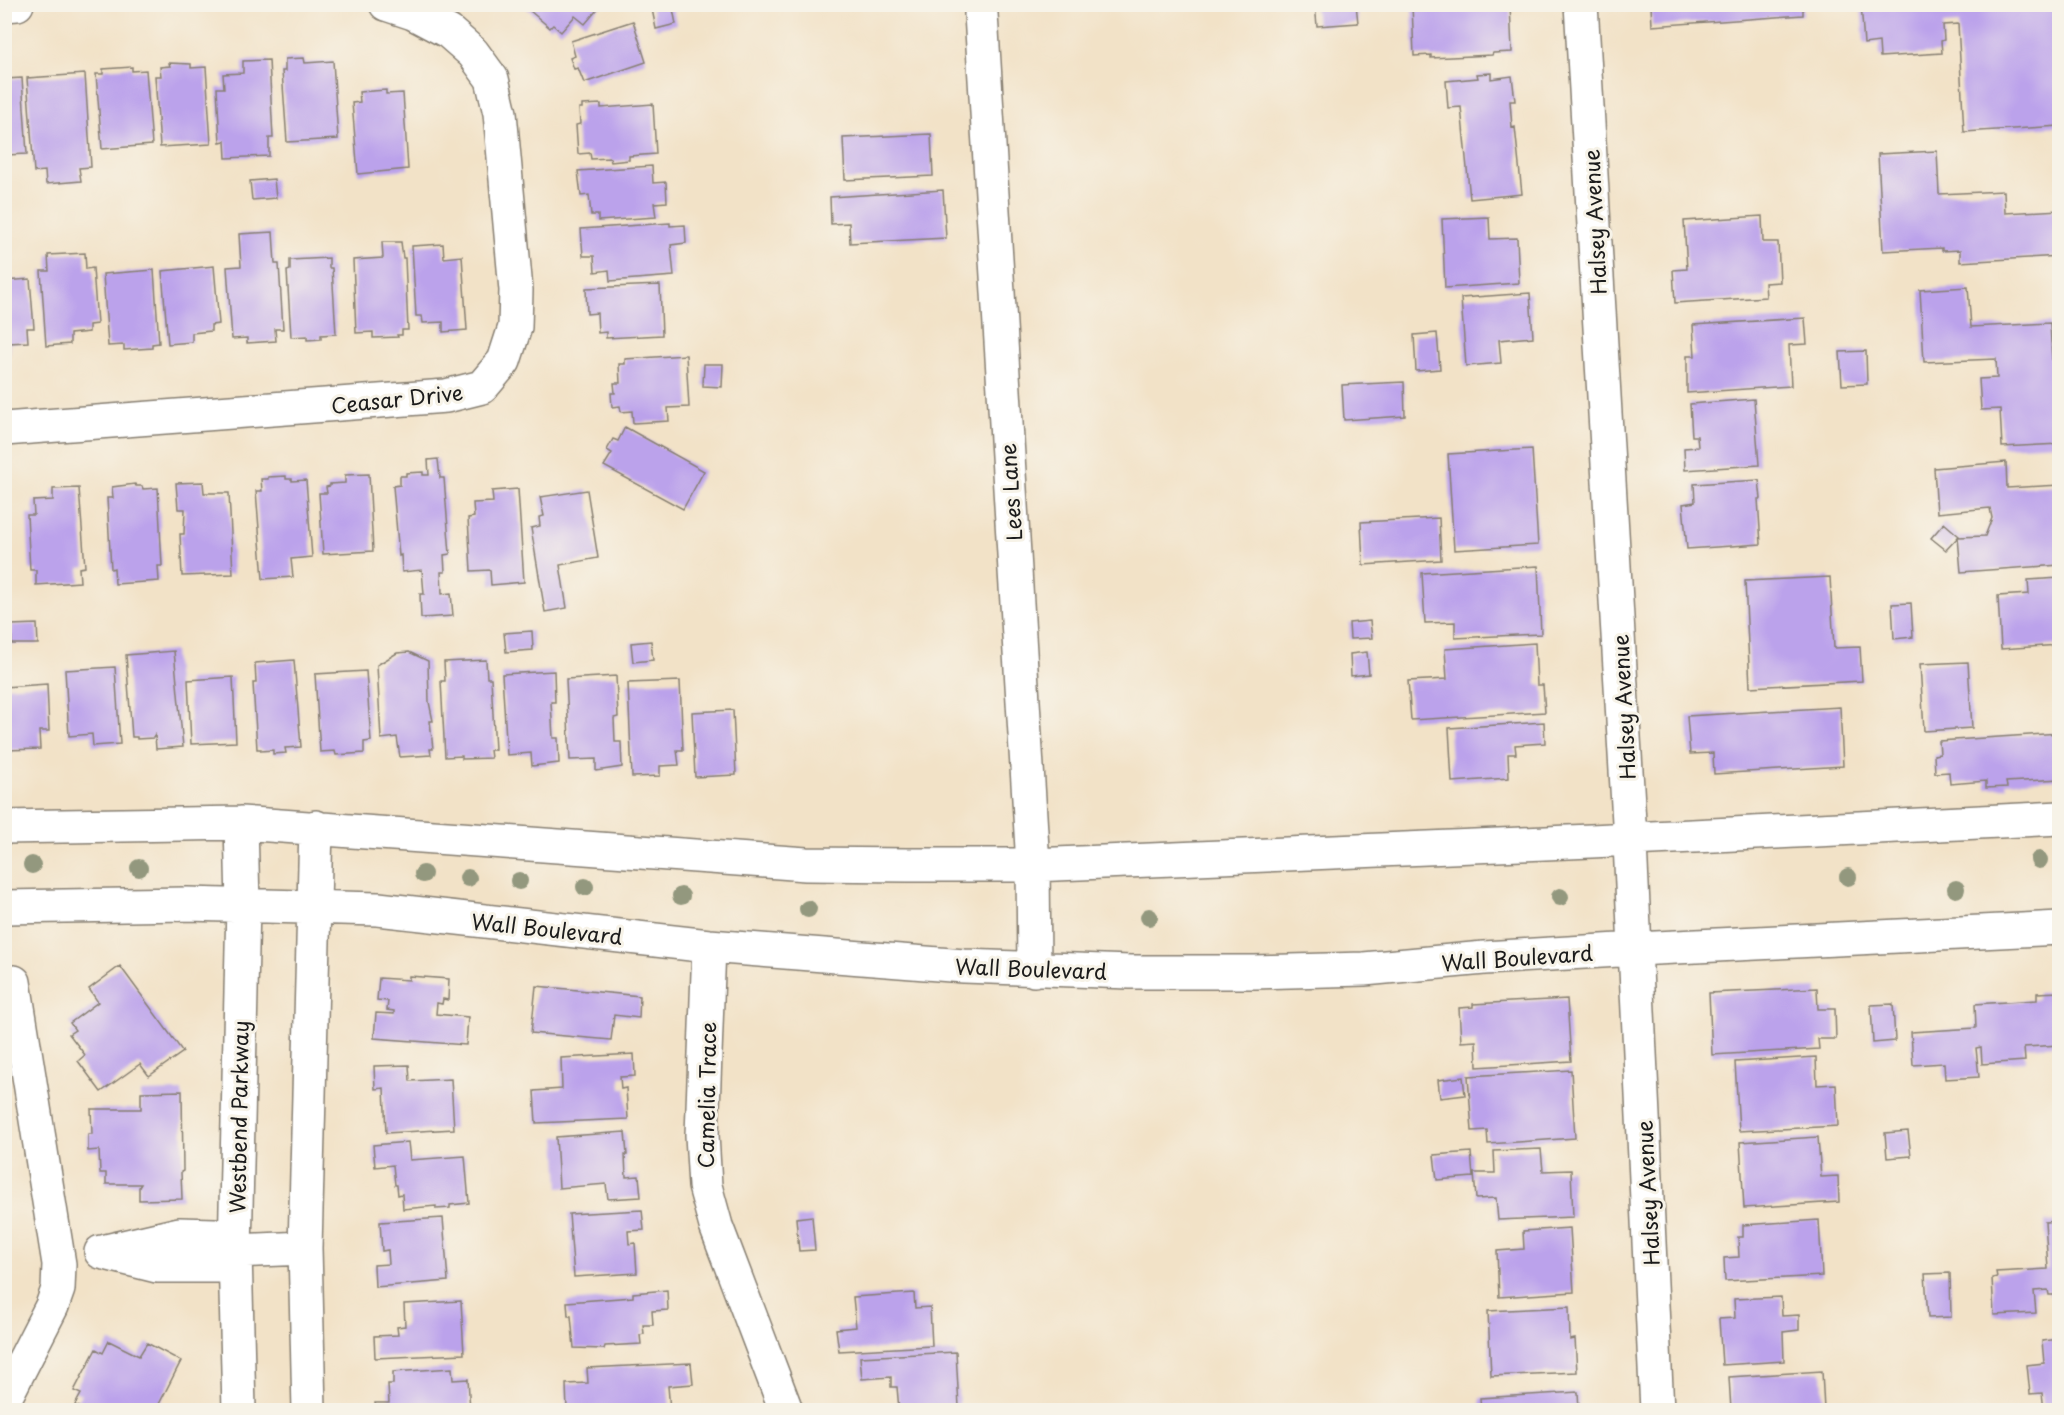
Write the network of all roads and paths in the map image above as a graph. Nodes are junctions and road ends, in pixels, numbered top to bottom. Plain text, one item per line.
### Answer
1 (17, 4) edge
2 (386, 4) edge
3 (1581, 4) edge
4 (4, 5) edge
5 (981, 14) dead end
6 (4, 429) edge
7 (2060, 818) edge
8 (241, 823) junction
9 (4, 827) edge
10 (316, 827) junction
11 (1630, 839) junction
12 (1033, 865) junction
13 (243, 906) junction
14 (4, 907) edge
15 (314, 907) junction
16 (2060, 928) edge
17 (709, 946) junction
18 (1636, 949) junction
19 (1034, 970) junction
20 (14, 982) dead end
21 (305, 1248) junction
22 (235, 1251) junction
23 (59, 1256) junction
24 (4, 1400) edge
25 (239, 1410) edge
26 (309, 1410) edge
27 (786, 1410) edge
28 (1657, 1410) edge

1 - 4 street
2 - 6 street, Ceasar Drive
3 - 11 street, Halsey Avenue
5 - 12 street, Lees Lane
7 - 11 street
8 - 9 street
8 - 10 street
8 - 13 street, Westbend Parkway
10 - 12 street
10 - 15 street
11 - 12 street
11 - 18 street, Halsey Avenue
12 - 19 street, Lees Lane
13 - 14 street, Wall Boulevard
13 - 15 street, Wall Boulevard
13 - 22 street, Westbend Parkway
15 - 17 street, Wall Boulevard
15 - 21 street
16 - 18 street, Wall Boulevard
17 - 19 street, Wall Boulevard
17 - 27 street, Camelia Trace
18 - 19 street, Wall Boulevard
18 - 28 street, Halsey Avenue
20 - 23 street
21 - 22 street
21 - 26 street
22 - 23 street
22 - 25 street, Westbend Parkway
23 - 24 street

